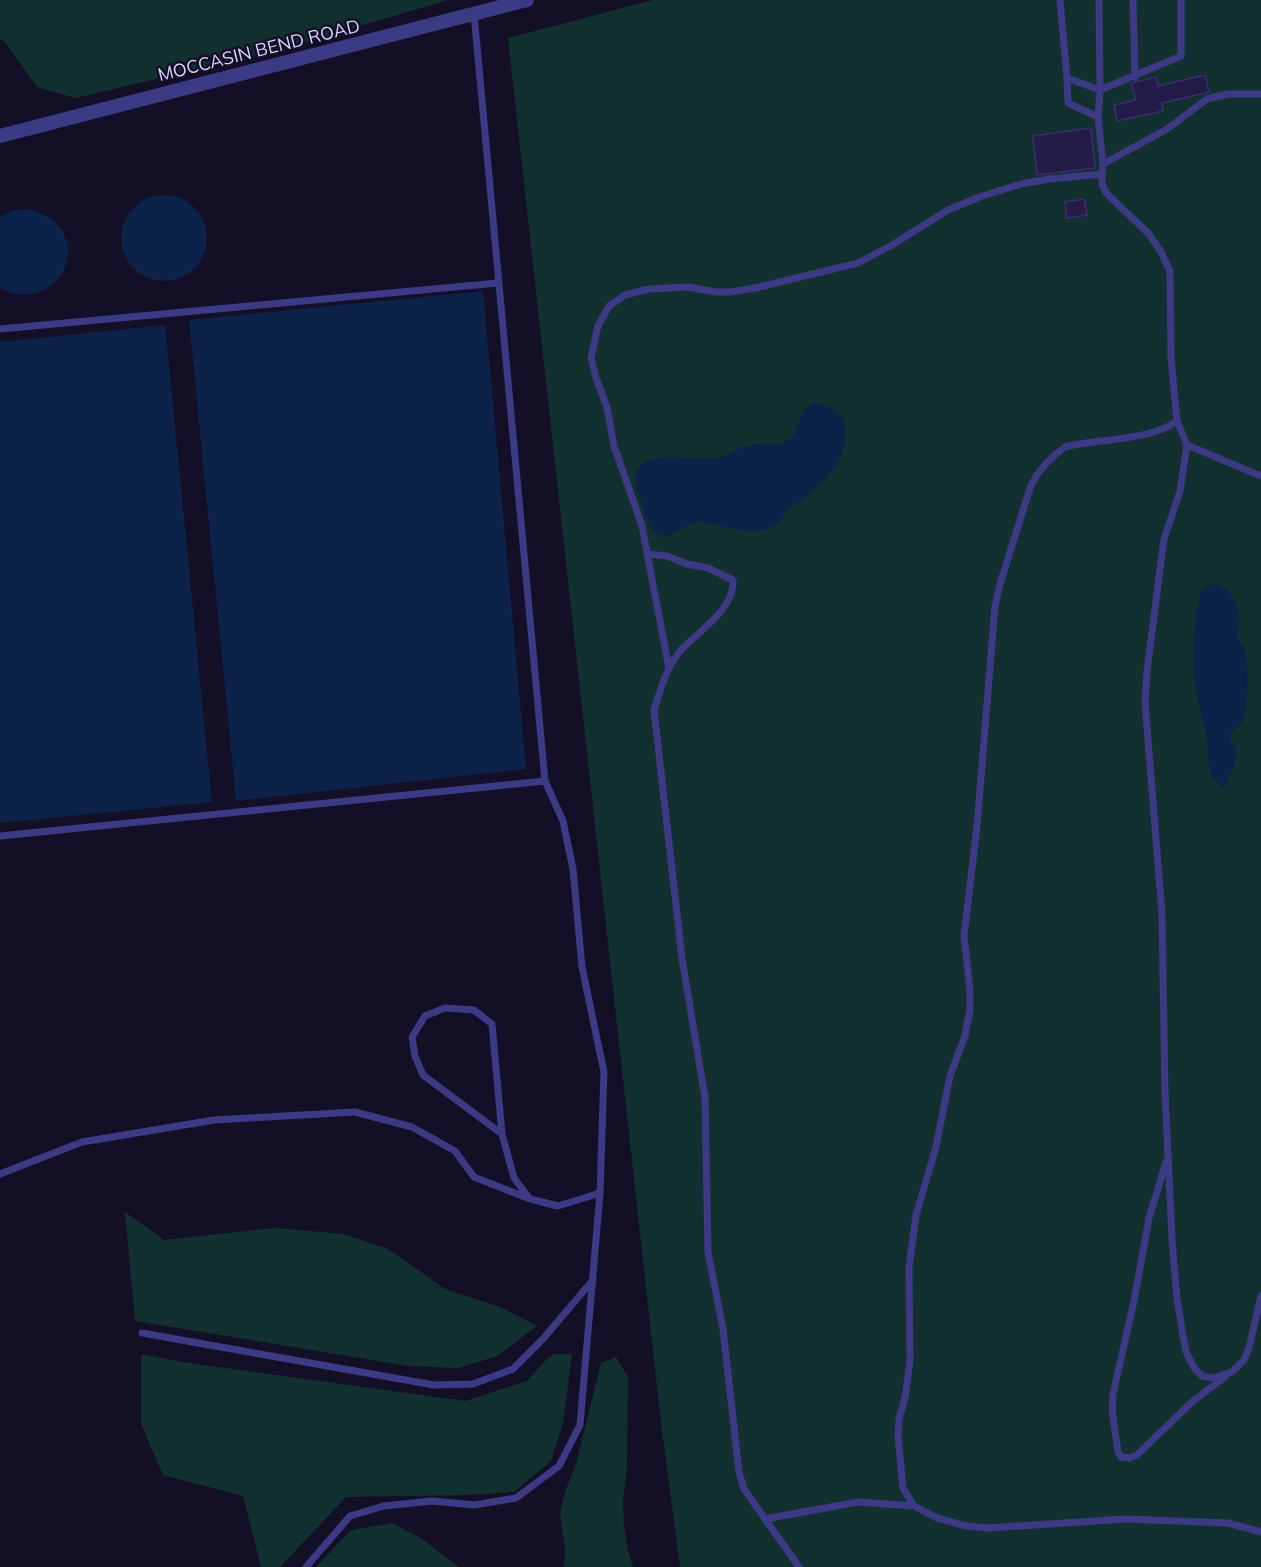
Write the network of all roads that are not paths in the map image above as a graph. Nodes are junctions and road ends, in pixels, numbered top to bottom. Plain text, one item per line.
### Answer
1 (527, 0) edge
2 (1060, 0) edge
3 (1099, 0) edge
4 (1133, 0) edge
5 (1181, 0) edge
6 (474, 14) junction
7 (1135, 76) junction
8 (1067, 78) junction
9 (1100, 90) junction
10 (1261, 94) edge
11 (1098, 117) junction
12 (0, 136) edge
13 (1103, 164) junction
14 (1102, 174) junction
15 (498, 283) junction
16 (0, 329) edge
17 (1177, 421) junction
18 (1187, 445) junction
19 (1261, 476) edge
20 (648, 554) junction
21 (669, 669) junction
22 (545, 781) junction
23 (0, 836) edge
24 (501, 1134) junction
25 (1167, 1159) junction
26 (0, 1174) edge
27 (600, 1193) junction
28 (530, 1199) junction
29 (593, 1280) junction
30 (1261, 1296) edge
31 (142, 1333) dead end
32 (1232, 1372) junction
33 (914, 1506) junction
34 (765, 1519) junction
35 (1261, 1532) edge
36 (306, 1567) edge
37 (799, 1567) edge

1 - 6 street, MOCCASIN BEND ROAD
2 - 8 lane
3 - 9 lane
4 - 7 lane
5 - 7 lane
6 - 12 street, MOCCASIN BEND ROAD
6 - 15 lane
7 - 9 lane
8 - 9 lane
8 - 11 lane
9 - 11 lane
10 - 13 lane
11 - 13 lane
13 - 14 lane
14 - 17 lane
14 - 20 lane
15 - 16 lane
15 - 22 lane
17 - 18 lane
17 - 33 lane
18 - 19 lane
18 - 25 lane
20 - 21 lane
20 - 21 lane
21 - 34 lane
22 - 23 lane
22 - 27 lane
24 - 24 lane
24 - 28 lane
25 - 32 lane
25 - 32 lane
26 - 28 lane
27 - 28 lane
27 - 29 lane
29 - 31 lane
29 - 36 lane
30 - 32 lane
33 - 34 lane
33 - 35 lane
34 - 37 lane

